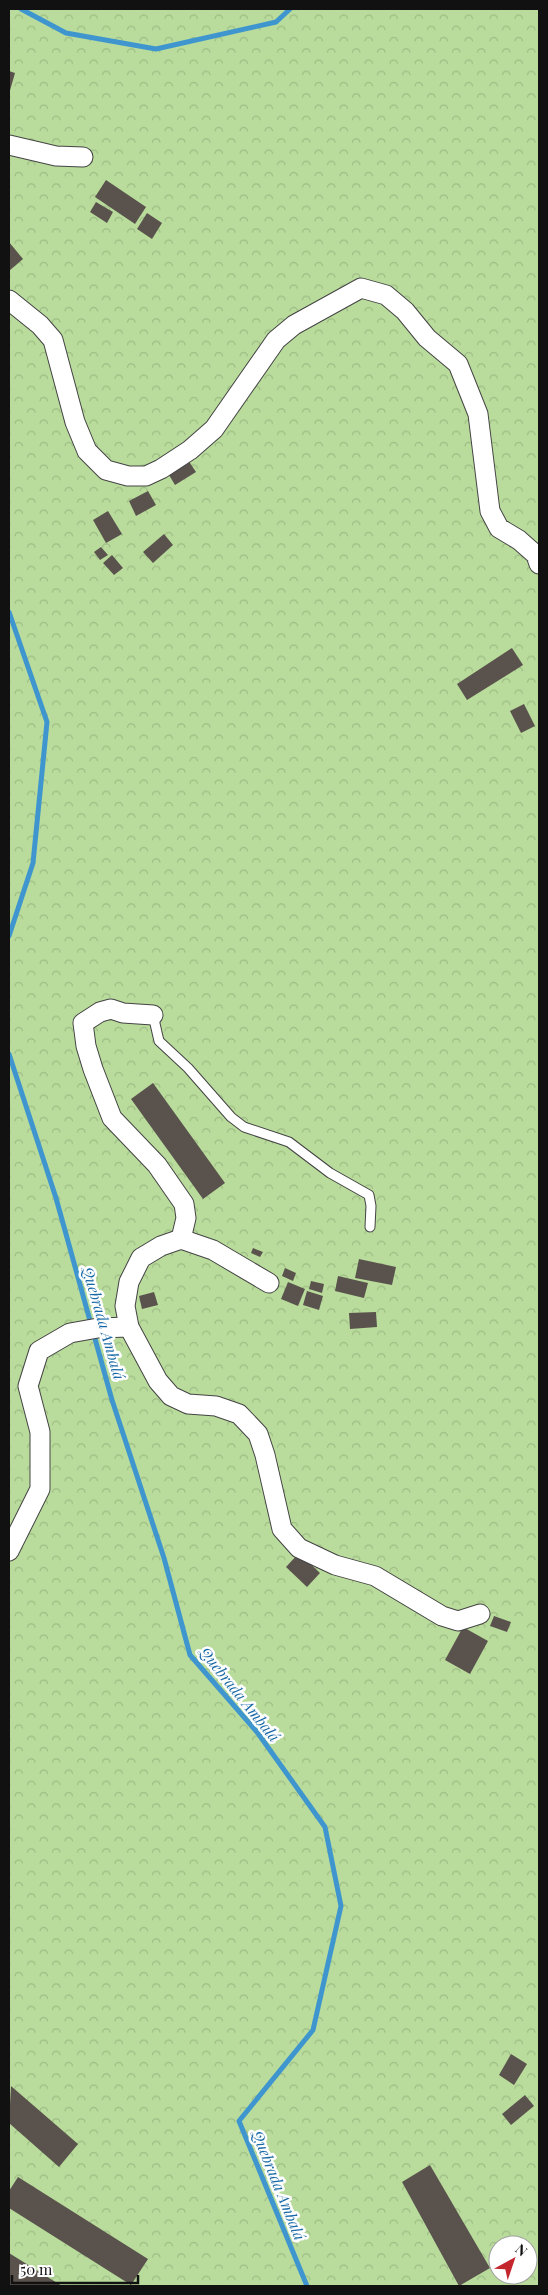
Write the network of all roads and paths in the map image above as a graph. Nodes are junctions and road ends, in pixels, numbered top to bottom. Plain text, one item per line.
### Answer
1 (9, 145) edge
2 (82, 157) dead end
3 (9, 300) edge
4 (539, 564) edge
5 (153, 1015) joint
6 (370, 1227) dead end
7 (181, 1239) junction
8 (269, 1283) dead end
9 (128, 1327) junction
10 (9, 1551) edge
11 (480, 1614) dead end

1 - 2 street
3 - 4 street
5 - 6 lane
5 - 7 street
7 - 8 street
7 - 9 street
9 - 10 street
9 - 11 street

